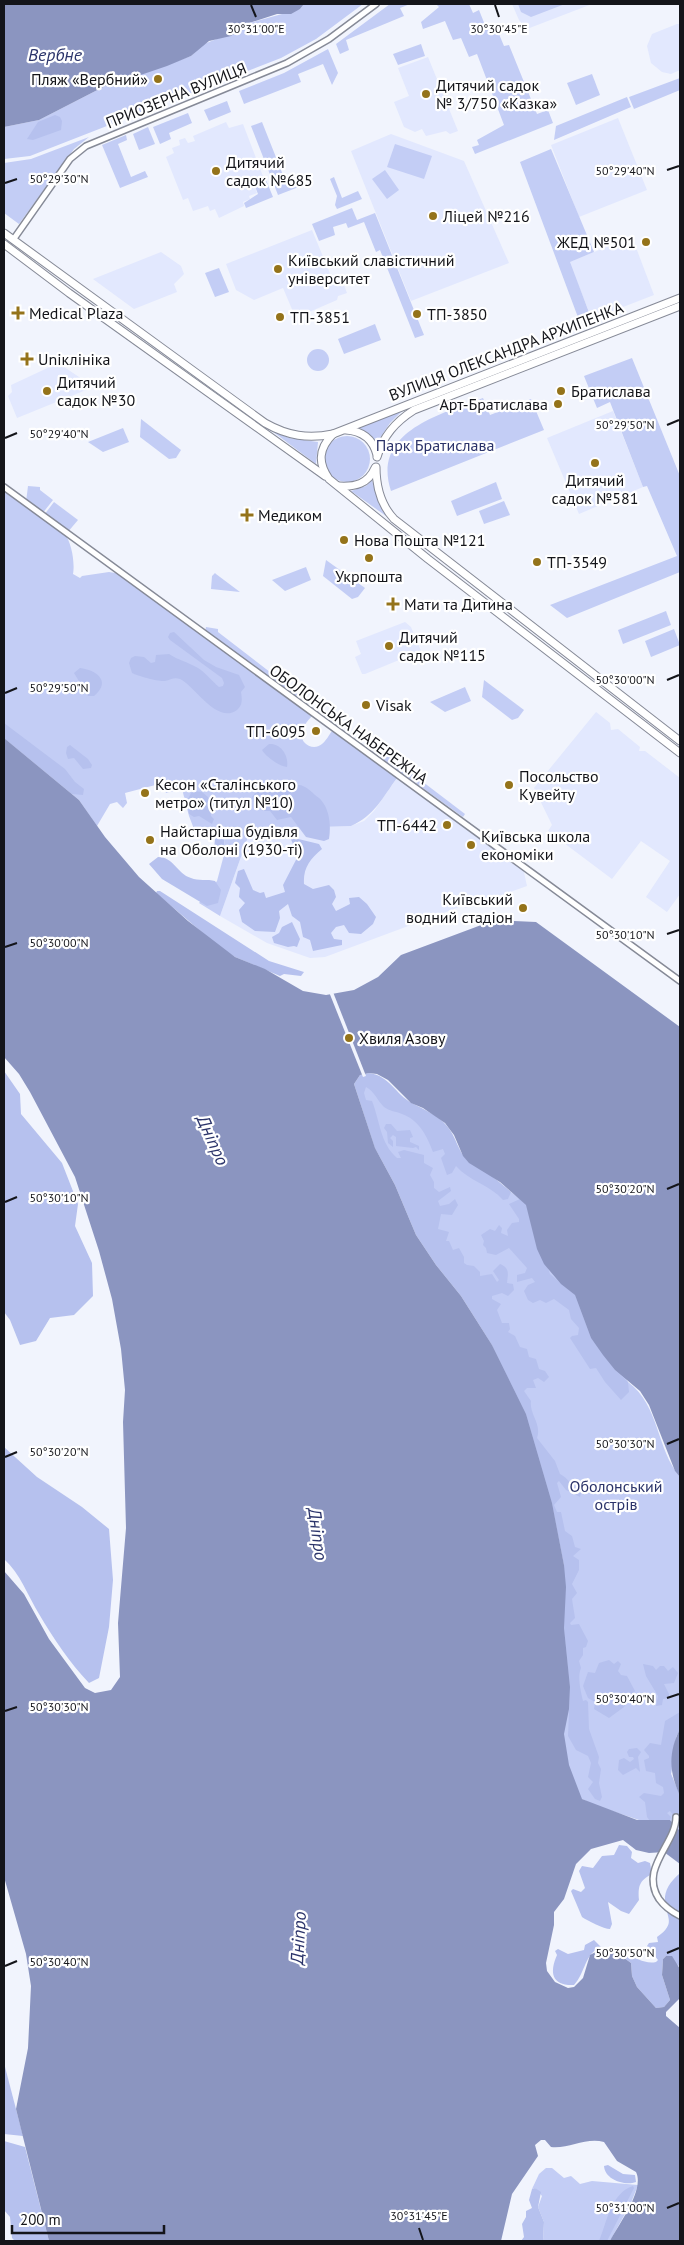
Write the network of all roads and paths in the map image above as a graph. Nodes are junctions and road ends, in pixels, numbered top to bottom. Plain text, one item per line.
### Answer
1 (376, 4) edge
2 (4, 233) edge
3 (13, 240) junction
4 (4, 244) edge
5 (75, 284) junction
6 (68, 293) junction
7 (680, 298) edge
8 (680, 306) edge
9 (343, 430) junction
10 (334, 434) junction
11 (377, 457) junction
12 (376, 467) junction
13 (329, 479) junction
14 (338, 486) junction
15 (4, 487) edge
16 (598, 678) junction
17 (592, 685) junction
18 (680, 741) edge
19 (680, 753) edge
20 (680, 981) edge
21 (676, 1818) dead end
22 (680, 1916) edge

1 - 3 street, ПРИОЗЕРНА ВУЛИЦЯ
2 - 3 main road
3 - 5 main road
4 - 6 main road
5 - 6 main road
5 - 10 main road
6 - 13 main road
7 - 9 main road, ВУЛИЦЯ ОЛЕКСАНДРА АРХИПЕНКА
8 - 11 main road, ВУЛИЦЯ ОЛЕКСАНДРА АРХИПЕНКА
9 - 10 main road
9 - 11 main road
10 - 13 main road
11 - 12 main road
12 - 14 main road
12 - 16 main road
13 - 14 main road
14 - 17 main road
15 - 20 street, ОБОЛОНСЬКА НАБЕРЕЖНА
16 - 17 main road
16 - 18 main road
17 - 19 main road
21 - 22 street

